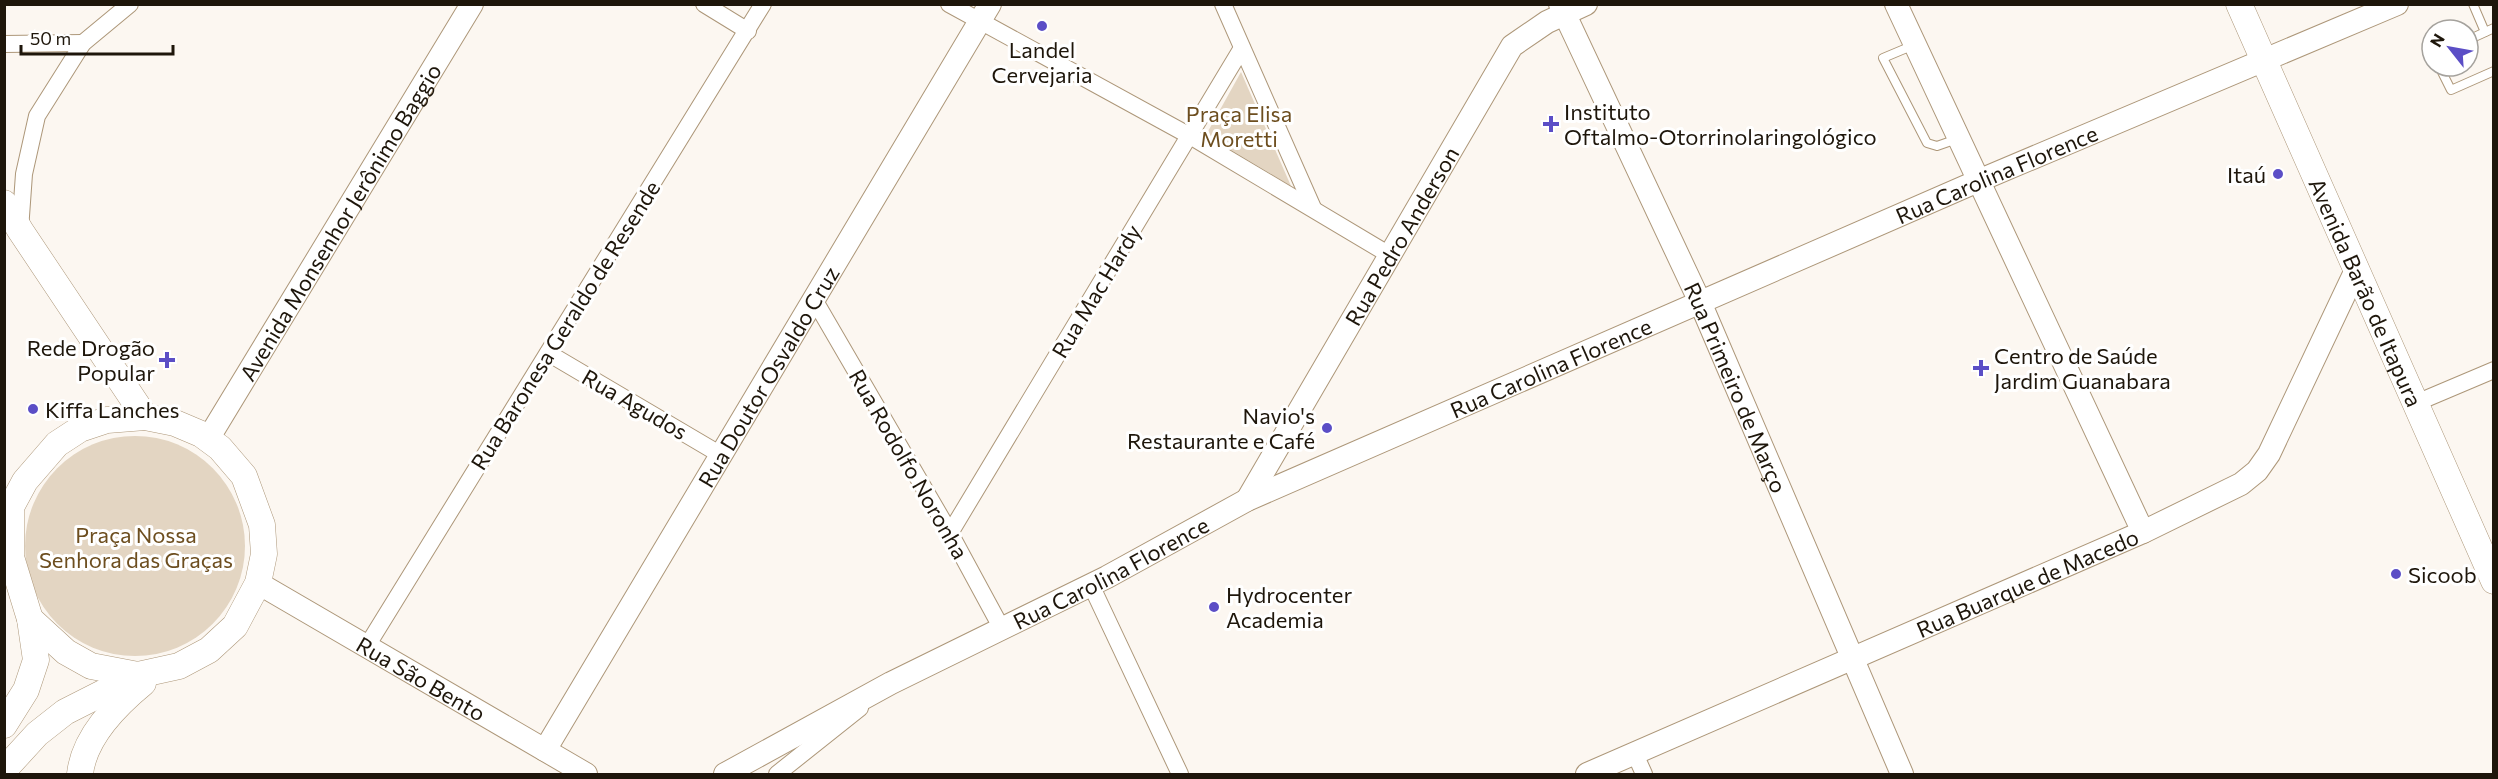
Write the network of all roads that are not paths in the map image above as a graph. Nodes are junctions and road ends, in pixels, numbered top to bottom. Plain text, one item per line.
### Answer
1 (130, 4) edge
2 (472, 4) edge
3 (704, 4) edge
4 (763, 4) edge
5 (949, 4) edge
6 (1223, 4) edge
7 (1586, 4) edge
8 (1896, 4) edge
9 (2239, 4) edge
10 (2397, 4) edge
11 (2473, 4) edge
12 (1562, 9) edge
13 (985, 13) edge
14 (2489, 30) edge
15 (748, 31) junction
16 (83, 43) junction
17 (4, 44) edge
18 (1914, 44) junction
19 (1242, 48) junction
20 (2263, 59) junction
21 (2445, 78) edge
22 (2478, 78) edge
23 (1190, 136) junction
24 (1960, 138) junction
25 (1978, 181) junction
26 (4, 203) edge
27 (1313, 208) junction
28 (20, 230) junction
29 (1388, 254) junction
30 (2356, 270) junction
31 (814, 301) junction
32 (1700, 302) junction
33 (548, 353) junction
34 (2493, 370) edge
35 (2416, 403) junction
36 (145, 417) junction
37 (208, 439) junction
38 (721, 454) junction
39 (8, 495) edge
40 (1247, 500) junction
41 (2143, 532) junction
42 (950, 533) junction
43 (8, 562) edge
44 (2493, 581) edge
45 (258, 583) junction
46 (1091, 585) junction
47 (30, 619) junction
48 (1002, 629) junction
49 (367, 646) junction
50 (1853, 660) junction
51 (148, 673) junction
52 (891, 683) junction
53 (4, 725) edge
54 (545, 750) junction
55 (1635, 754) junction
56 (4, 770) edge
57 (80, 774) edge
58 (557, 774) edge
59 (586, 774) edge
60 (725, 774) edge
61 (777, 774) edge
62 (1180, 774) edge
63 (1587, 774) edge
64 (1644, 774) edge
65 (1902, 774) edge

1 - 16 street
2 - 37 main road, Avenida Monsenhor Jerônimo Baggio
3 - 15 street
4 - 15 street, Rua Baronesa Geraldo de Resende
5 - 13 street
6 - 19 street
7 - 12 main road, Rua Pedro Anderson
8 - 18 main road
9 - 20 main road, Avenida Barão de Itapura
10 - 20 main road, Rua Carolina Florence
11 - 14 lane
12 - 29 main road, Rua Pedro Anderson
12 - 32 main road, Rua Primeiro de Março
13 - 23 street
13 - 31 main road, Rua Doutor Osvaldo Cruz
15 - 33 street, Rua Baronesa Geraldo de Resende
16 - 17 street
16 - 28 street
18 - 24 main road
18 - 24 lane
19 - 23 street, Rua Mac Hardy
19 - 27 street
20 - 25 main road, Rua Carolina Florence
20 - 30 main road, Avenida Barão de Itapura
21 - 22 lane
23 - 27 street
23 - 42 street, Rua Mac Hardy
24 - 25 main road
25 - 32 main road, Rua Carolina Florence
25 - 41 main road
26 - 28 main road
27 - 29 street
28 - 36 main road
29 - 40 main road, Rua Pedro Anderson
30 - 35 main road, Avenida Barão de Itapura
30 - 41 main road, Rua Buarque de Macedo
31 - 38 main road, Rua Doutor Osvaldo Cruz
31 - 42 street, Rua Rodolfo Noronha
32 - 40 main road, Rua Carolina Florence
32 - 50 main road, Rua Primeiro de Março
33 - 38 street, Rua Agudos
33 - 49 street, Rua Baronesa Geraldo de Resende
34 - 35 street
35 - 44 main road, Avenida Barão de Itapura
36 - 37 main road
36 - 39 main road
37 - 45 main road
38 - 54 main road, Rua Doutor Osvaldo Cruz
39 - 43 main road
40 - 46 main road, Rua Carolina Florence
41 - 50 main road, Rua Buarque de Macedo
42 - 48 street, Rua Rodolfo Noronha
43 - 47 main road
45 - 49 main road, Rua São Bento
45 - 51 main road
46 - 48 main road, Rua Carolina Florence
46 - 62 street
47 - 51 main road
47 - 53 main road
48 - 52 main road, Rua Carolina Florence
49 - 54 main road, Rua São Bento
50 - 55 main road, Rua Buarque de Macedo
50 - 65 main road, Rua Primeiro de Março
51 - 56 main road
51 - 57 main road
52 - 60 main road, Rua Carolina Florence
52 - 61 street
54 - 58 main road
54 - 59 main road, Rua São Bento
55 - 63 main road, Rua Buarque de Macedo
55 - 64 street

